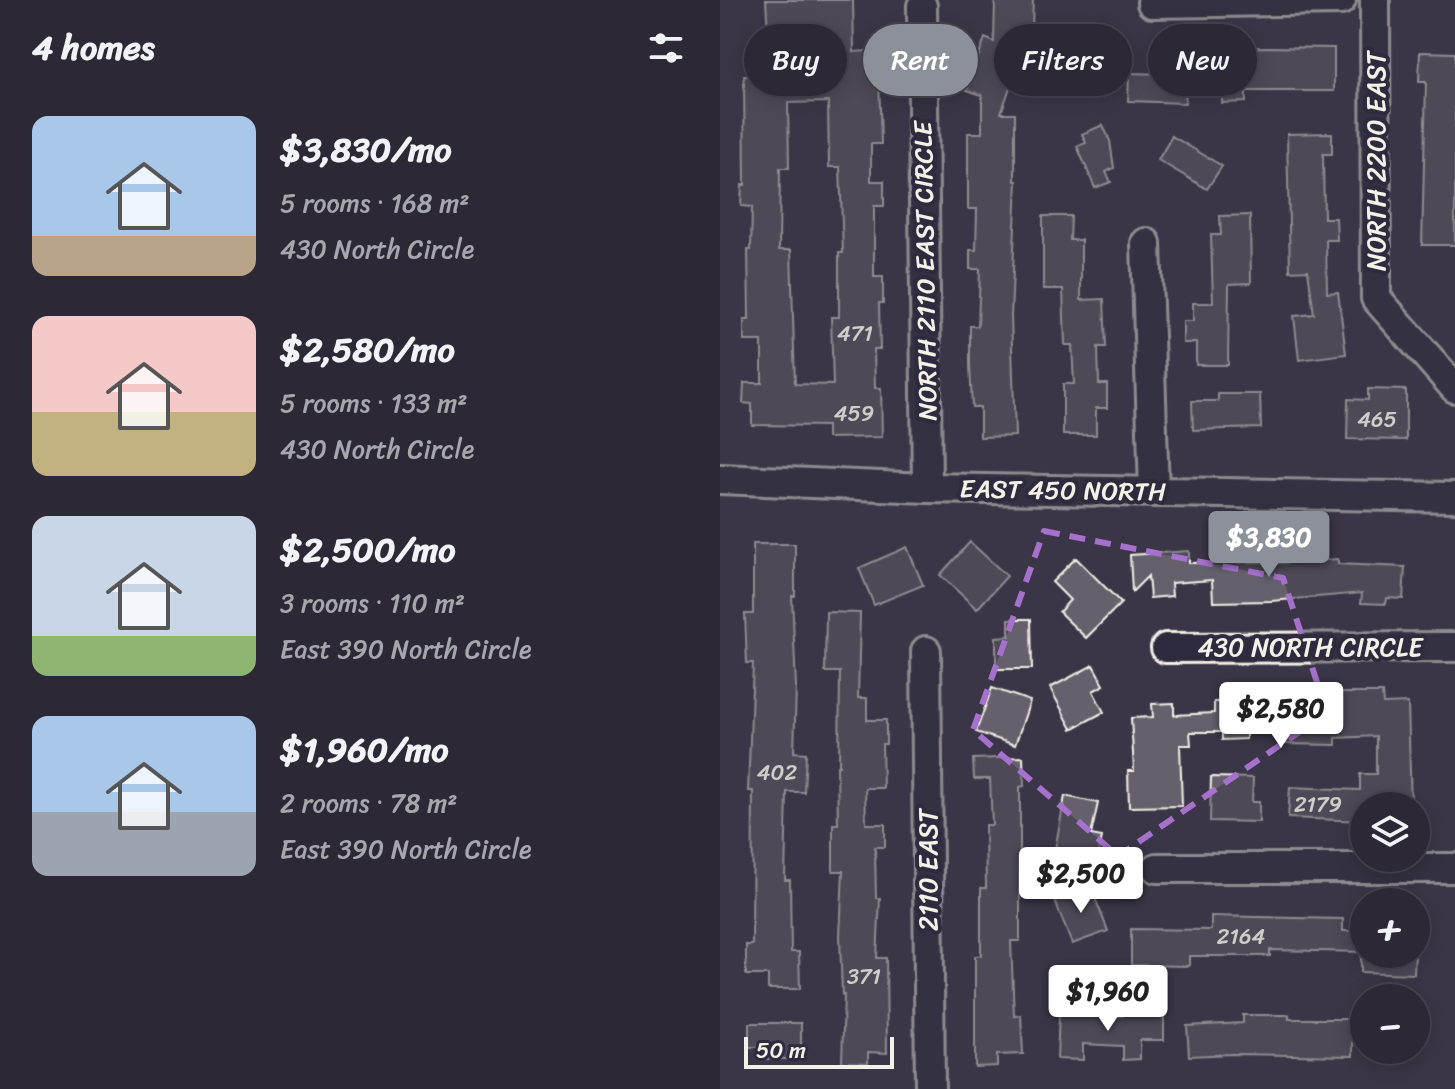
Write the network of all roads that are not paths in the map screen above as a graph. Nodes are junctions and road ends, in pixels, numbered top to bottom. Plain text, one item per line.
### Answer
1 (1341, 0) edge
2 (1375, 0) edge
3 (1152, 3) dead end
4 (922, 6) dead end
5 (1146, 243) dead end
6 (1455, 388) edge
7 (720, 479) edge
8 (927, 488) junction
9 (1154, 492) junction
10 (1455, 497) edge
11 (1455, 647) edge
12 (1166, 648) dead end
13 (926, 651) dead end
14 (1157, 868) dead end
15 (1455, 868) edge
16 (930, 1089) edge

1 - 3 street
2 - 6 street, NORTH 2200 EAST
4 - 8 street, NORTH 2110 EAST CIRCLE
5 - 9 street
7 - 8 street, EAST 450 NORTH
8 - 9 street, EAST 450 NORTH
9 - 10 street, EAST 450 NORTH
11 - 12 street, 430 NORTH CIRCLE
13 - 16 street, 2110 EAST
14 - 15 street

